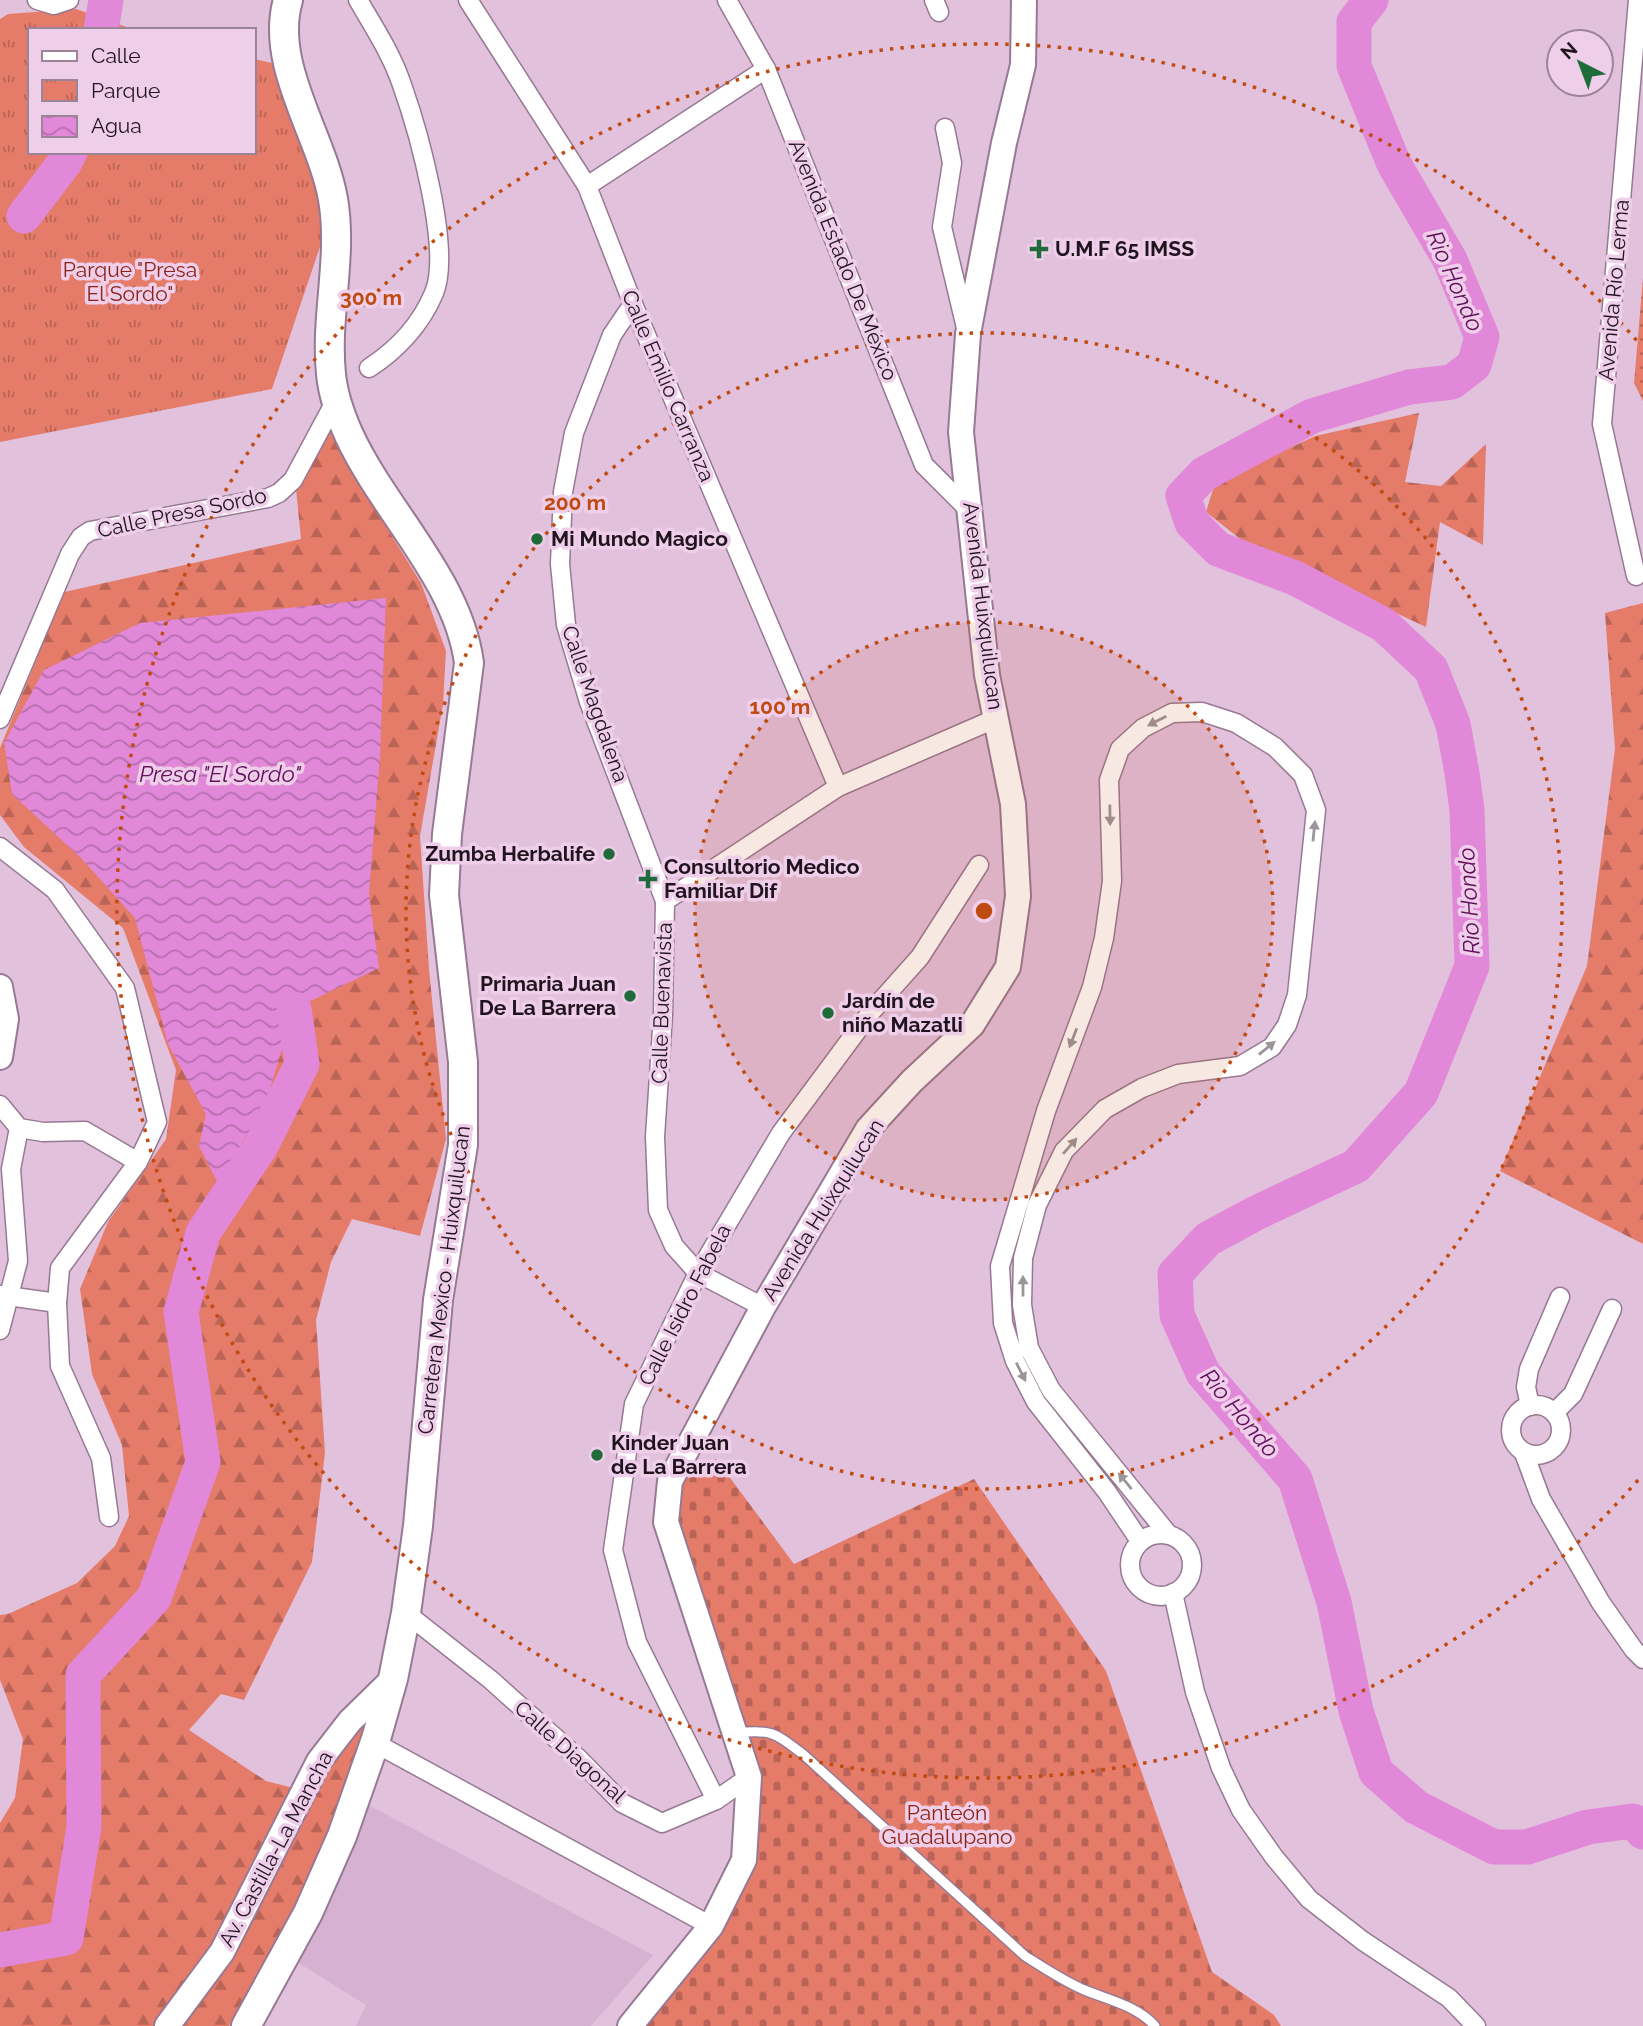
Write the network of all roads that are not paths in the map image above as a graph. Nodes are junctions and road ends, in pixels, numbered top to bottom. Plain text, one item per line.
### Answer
1 (288, 0) edge
2 (358, 0) edge
3 (468, 0) edge
4 (727, 0) edge
5 (1024, 0) edge
6 (1638, 0) edge
7 (766, 69) junction
8 (945, 128) dead end
9 (587, 186) junction
10 (633, 304) junction
11 (968, 334) junction
12 (369, 368) dead end
13 (336, 400) junction
14 (970, 511) junction
15 (1636, 576) dead end
16 (2, 708) edge
17 (997, 718) junction
18 (838, 787) junction
19 (0, 847) edge
20 (979, 865) dead end
21 (665, 901) junction
22 (0, 987) edge
23 (0, 1057) edge
24 (0, 1105) edge
25 (19, 1129) junction
26 (138, 1162) junction
27 (698, 1273) junction
28 (4, 1295) edge
29 (1560, 1297) dead end
30 (57, 1303) junction
31 (763, 1307) junction
32 (1612, 1309) dead end
33 (0, 1330) edge
34 (1530, 1406) junction
35 (1554, 1413) junction
36 (1524, 1453) junction
37 (109, 1517) dead end
38 (1168, 1534) junction
39 (1140, 1541) junction
40 (1174, 1594) junction
41 (406, 1613) junction
42 (1643, 1659) edge
43 (393, 1679) junction
44 (735, 1733) junction
45 (375, 1743) junction
46 (749, 1777) junction
47 (716, 1800) junction
48 (711, 1926) junction
49 (167, 2026) edge
50 (246, 2026) edge
51 (630, 2026) edge
52 (1155, 2026) edge
53 (1476, 2026) edge

1 - 13 main road, Carretera Mexico - Huixquilucan
2 - 12 street
3 - 9 street, Calle Emilio Carranza
4 - 7 street, Avenida Estado De México
5 - 11 street, Avenida Huixquilucan
6 - 15 street, Avenida Río Lerma
7 - 9 street
7 - 14 street, Avenida Estado De México
8 - 11 street
9 - 10 street, Calle Emilio Carranza
10 - 18 street, Calle Emilio Carranza
10 - 21 street, Calle Magdalena
11 - 14 street, Avenida Huixquilucan
13 - 16 street, Calle Presa Sordo
13 - 41 main road, Carretera Mexico - Huixquilucan
14 - 17 street, Avenida Huixquilucan
17 - 18 street, Calle Buenavista
17 - 31 street, Avenida Huixquilucan
18 - 21 street, Calle Buenavista
19 - 26 street
20 - 27 street, Calle Isidro Fabela
21 - 27 street, Calle Buenavista
22 - 23 street
24 - 25 street
25 - 26 street
25 - 28 street
26 - 30 street
27 - 31 street, Calle Buenavista
27 - 47 street, Calle Isidro Fabela
28 - 30 street
28 - 33 street
29 - 34 street
30 - 37 street
31 - 44 street, Avenida Huixquilucan
32 - 35 street
34 - 35 street
34 - 36 street
35 - 36 street
36 - 42 street
38 - 39 street
38 -> 39 street
38 - 40 street
39 - 40 street
40 - 53 street
41 - 43 main road, Carretera Mexico - Huixquilucan
41 - 47 street, Calle Diagonal
43 - 45 main road, Carretera Mexico - Huixquilucan
43 - 49 street, Av. Castilla-La Mancha
44 - 46 street, Avenida Huixquilucan
44 - 52 lane
45 - 48 street
45 - 50 main road, Carretera Mexico - Huixquilucan
46 - 47 street, Calle Diagonal
46 - 48 street, Avenida Huixquilucan
48 - 51 street, Avenida Huixquilucan

